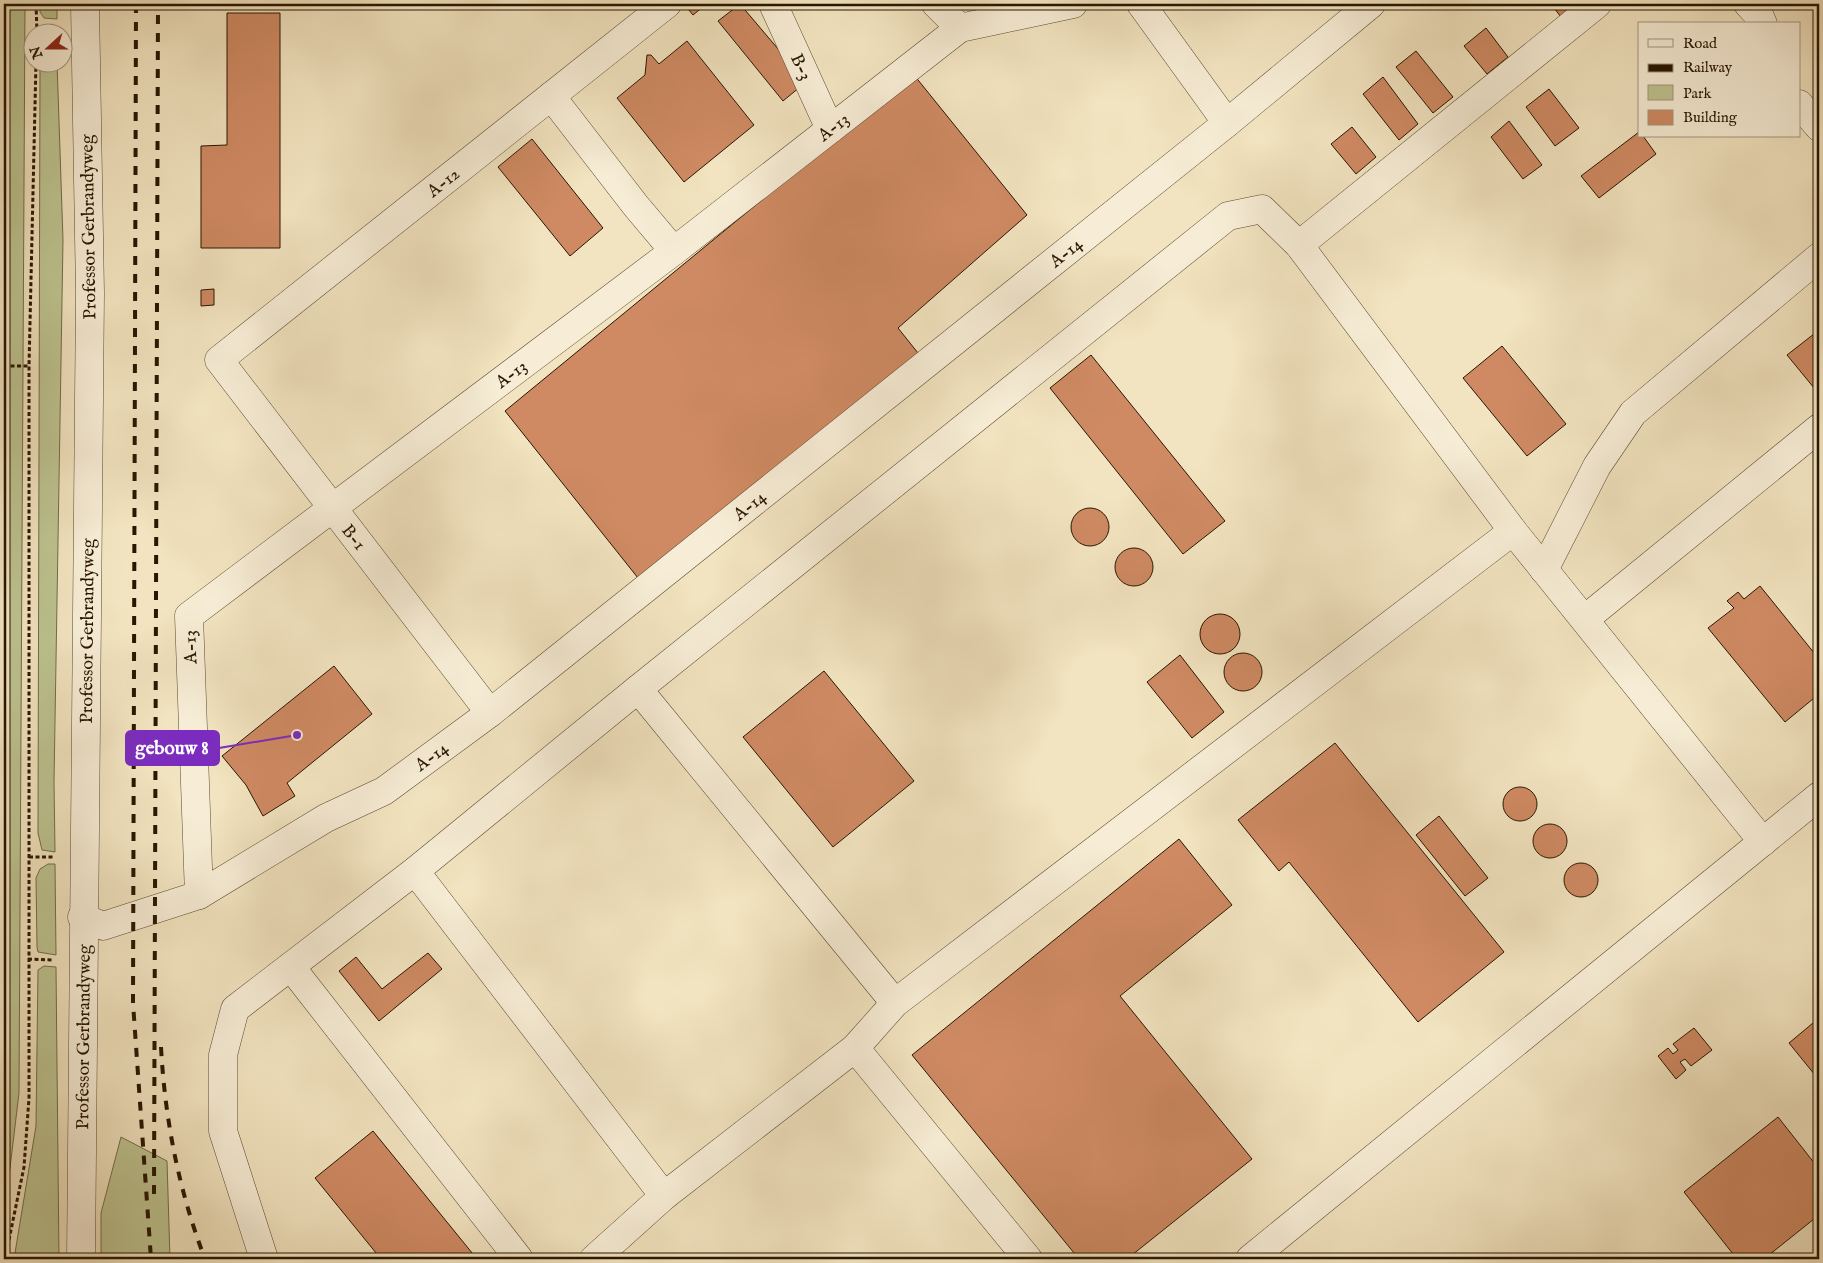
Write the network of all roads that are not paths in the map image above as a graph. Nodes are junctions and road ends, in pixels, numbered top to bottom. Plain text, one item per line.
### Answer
1 (85, 4) edge
2 (667, 4) edge
3 (773, 4) edge
4 (936, 4) edge
5 (1073, 4) edge
6 (1141, 4) edge
7 (1371, 4) edge
8 (1597, 4) edge
9 (1748, 4) edge
10 (1762, 22) edge
11 (960, 28) junction
12 (551, 96) junction
13 (1800, 105) edge
14 (1227, 123) junction
15 (1819, 127) edge
16 (830, 129) junction
17 (1298, 245) junction
18 (674, 251) junction
19 (1819, 257) edge
20 (219, 360) joint
21 (1819, 428) edge
22 (331, 508) junction
23 (1513, 531) junction
24 (1544, 570) junction
25 (1585, 619) junction
26 (638, 689) junction
27 (490, 713) junction
28 (1819, 796) edge
29 (1763, 842) junction
30 (415, 871) junction
31 (199, 894) junction
32 (82, 917) junction
33 (291, 967) junction
34 (895, 1003) junction
35 (855, 1048) junction
36 (664, 1196) junction
37 (81, 1259) edge
38 (264, 1259) edge
39 (519, 1259) edge
40 (594, 1259) edge
41 (1028, 1259) edge
42 (1250, 1259) edge

1 - 32 street, Professor Gerbrandyweg
2 - 12 street, A-12
3 - 16 street, B-3
4 - 11 street
5 - 11 street, A-13
6 - 14 street
7 - 14 street, A-14
8 - 17 street
9 - 10 street
11 - 16 street, A-13
12 - 18 street
12 - 20 street, A-12
13 - 15 street
14 - 27 street, A-14
16 - 18 street, A-13
17 - 23 street
17 - 26 street
18 - 22 street, A-13
19 - 24 street
20 - 22 street, B-1
21 - 25 street
22 - 27 street, B-1
22 - 31 street, A-13
23 - 24 street
23 - 34 street
24 - 25 street
25 - 29 street
26 - 30 street
26 - 34 street
27 - 31 street, A-14
28 - 29 street
29 - 42 street
30 - 33 street
30 - 36 street
31 - 32 street, A-14
32 - 37 street, Professor Gerbrandyweg
33 - 38 street
33 - 39 street
34 - 35 street
35 - 36 street
35 - 41 street
36 - 40 street

